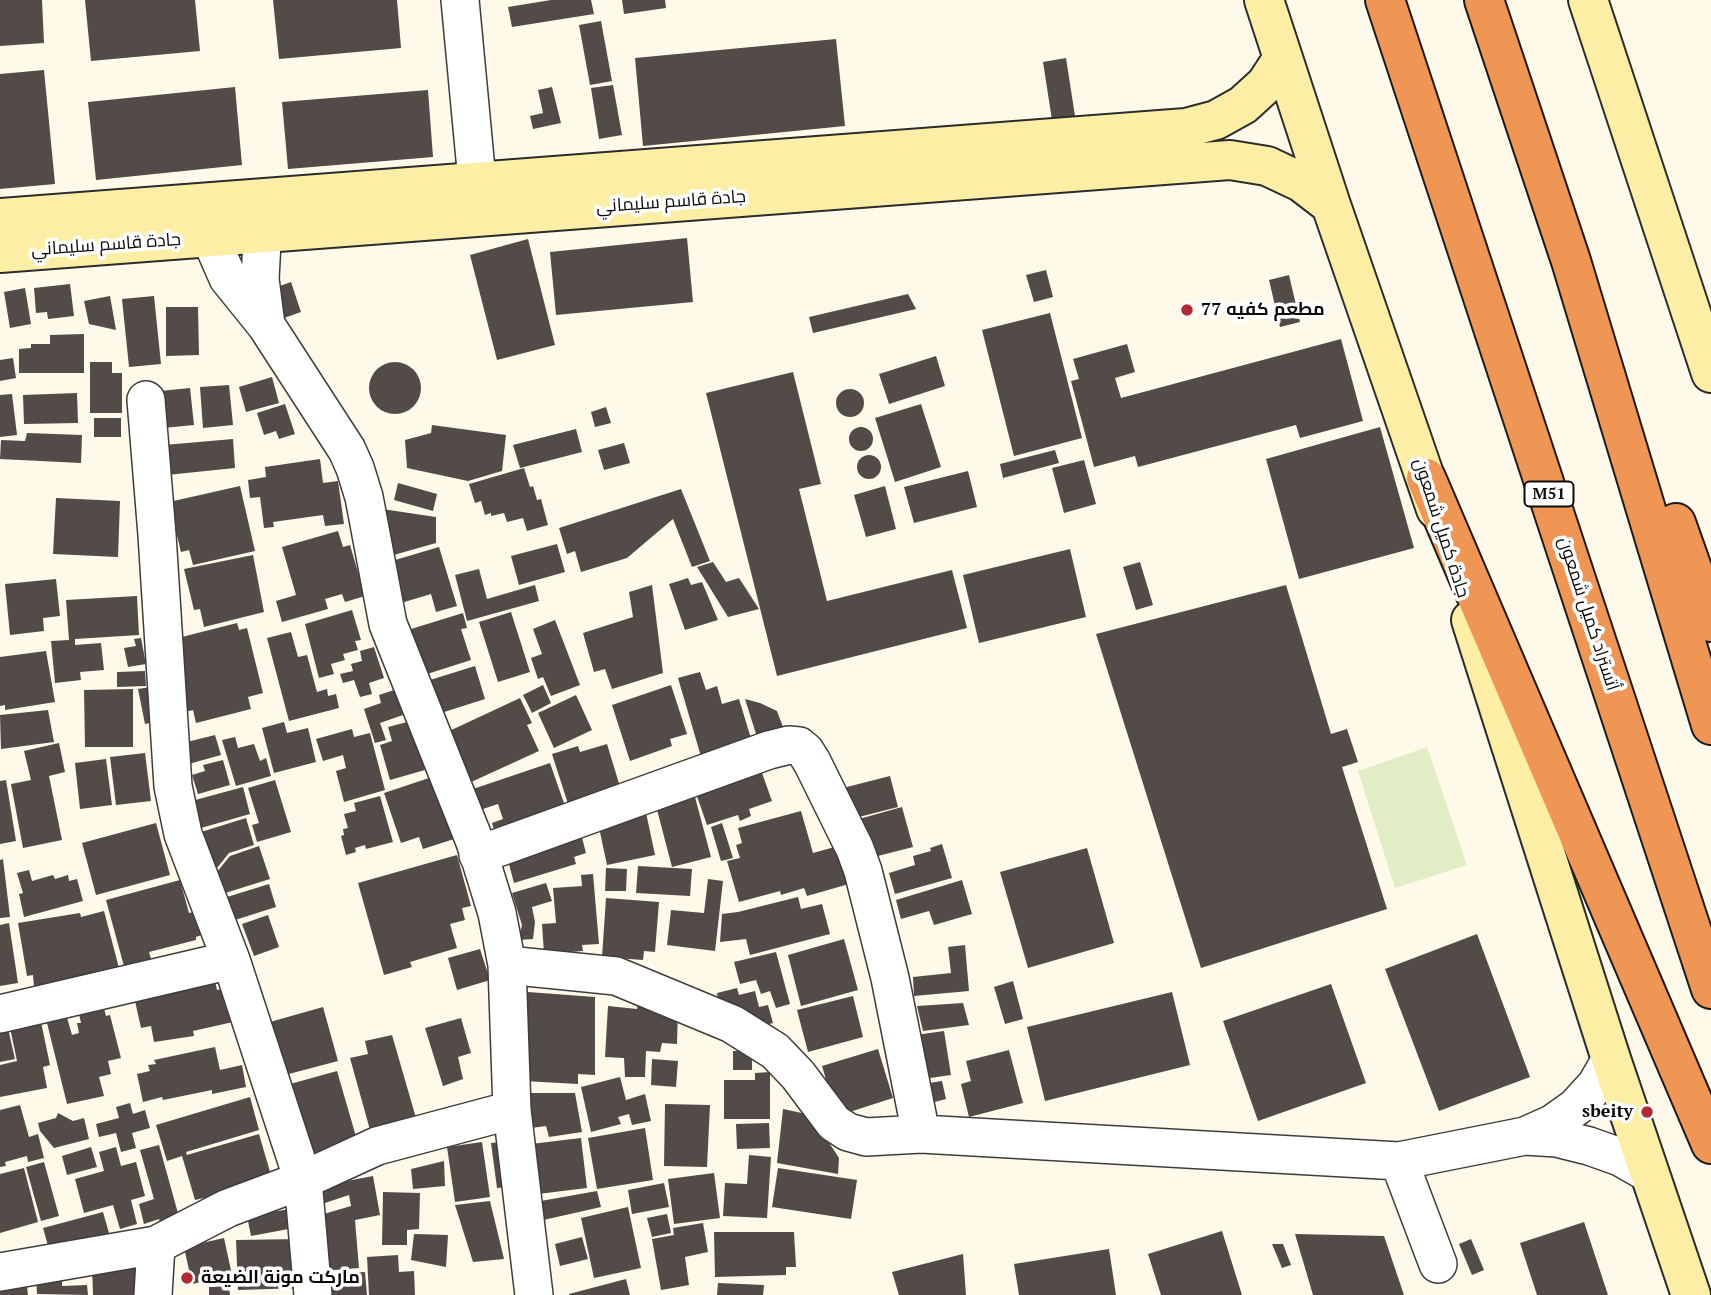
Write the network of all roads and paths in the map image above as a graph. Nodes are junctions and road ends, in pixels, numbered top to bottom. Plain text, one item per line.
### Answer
1 (460, 0) edge
2 (1264, 0) edge
3 (1385, 0) edge
4 (1484, 0) edge
5 (1588, 0) edge
6 (1283, 58) junction
7 (1067, 155) junction
8 (479, 199) junction
9 (1331, 205) junction
10 (263, 216) junction
11 (0, 218) edge
12 (207, 220) junction
13 (0, 253) edge
14 (1571, 261) junction
15 (266, 325) junction
16 (1711, 373) edge
17 (146, 400) dead end
18 (1426, 478) junction
19 (1711, 622) edge
20 (1711, 726) edge
21 (478, 855) junction
22 (231, 960) junction
23 (508, 965) junction
24 (1711, 989) edge
25 (0, 1014) edge
26 (1611, 1059) junction
27 (512, 1110) junction
28 (921, 1134) junction
29 (1525, 1136) junction
30 (1711, 1144) edge
31 (1399, 1161) junction
32 (1648, 1173) junction
33 (303, 1180) junction
34 (156, 1245) junction
35 (1438, 1264) dead end
36 (0, 1272) edge
37 (153, 1295) edge
38 (313, 1295) edge
39 (534, 1295) edge
40 (1691, 1295) edge

1 - 8 street
2 - 6 main road, جادة كميل شمعون
3 - 24 highway, أتستراد كميل شمعون / M51
4 - 14 highway
5 - 16 main road
6 - 7 main road, جادة قاسم سليماني
6 - 9 main road, جادة كميل شمعون
7 - 8 main road, جادة قاسم سليماني
7 - 9 main road, جادة قاسم سليماني
8 - 10 main road, جادة قاسم سليماني
9 - 18 main road, جادة كميل شمعون
10 - 12 main road, جادة قاسم سليماني
10 - 15 street
11 - 12 main road, جادة قاسم سليماني
12 - 13 main road, جادة قاسم سليماني
12 - 15 street
14 - 19 highway
14 - 20 highway
15 - 21 street
17 - 22 street
18 - 26 main road, جادة كميل شمعون
18 - 30 highway
21 - 23 street
21 - 28 street
22 - 25 street
22 - 33 street
23 - 27 street
23 - 28 street
26 - 29 street
26 - 32 main road, جادة كميل شمعون
27 - 33 street
27 - 39 street
28 - 31 street
29 - 31 street
29 - 32 street
31 - 35 street
32 - 40 main road, جادة كميل شمعون
33 - 34 street
33 - 38 street
34 - 36 street
34 - 37 street

